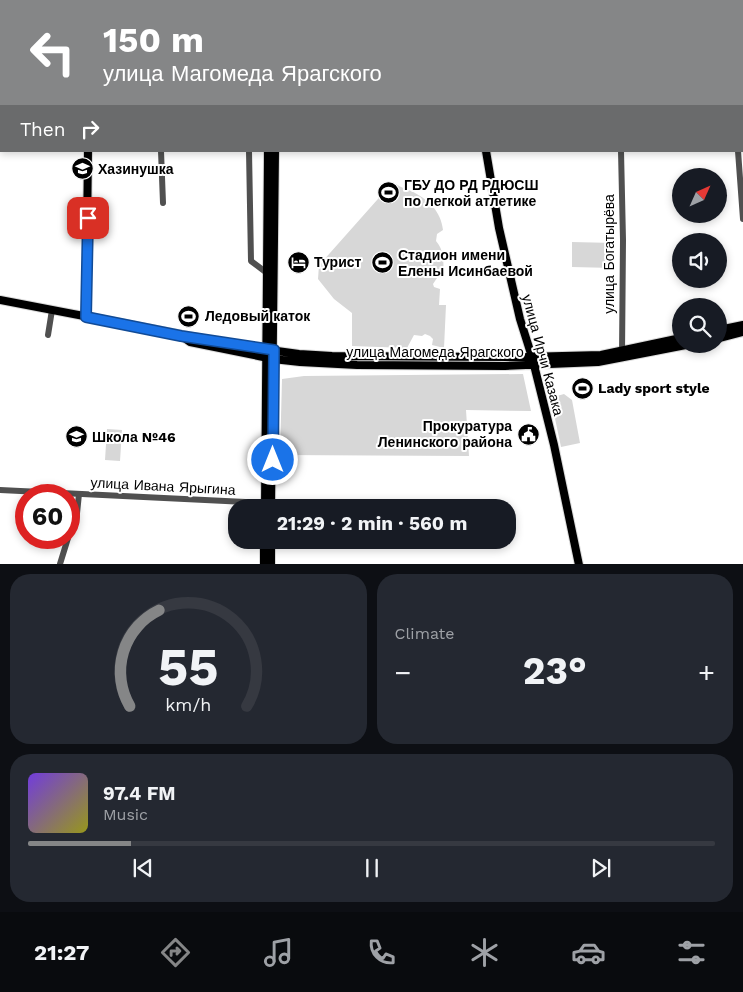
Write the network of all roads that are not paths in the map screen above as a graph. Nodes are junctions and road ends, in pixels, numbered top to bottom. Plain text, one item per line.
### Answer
1 (88, 152) edge
2 (162, 152) edge
3 (249, 152) edge
4 (268, 152) edge
5 (275, 152) edge
6 (486, 152) edge
7 (621, 152) edge
8 (738, 152) edge
9 (741, 170) edge
10 (163, 202) dead end
11 (743, 219) edge
12 (267, 273) junction
13 (0, 300) edge
14 (52, 310) junction
15 (86, 317) junction
16 (743, 325) edge
17 (727, 328) edge
18 (743, 332) edge
19 (48, 336) dead end
20 (727, 336) edge
21 (672, 340) edge
22 (672, 347) edge
23 (270, 354) junction
24 (622, 354) junction
25 (533, 361) junction
26 (0, 490) edge
27 (15, 491) edge
28 (80, 494) edge
29 (267, 499) edge
30 (228, 504) edge
31 (64, 549) edge
32 (264, 549) edge
33 (271, 549) edge
34 (60, 564) edge
35 (264, 564) edge
36 (271, 564) edge
37 (578, 564) edge

1 - 15 main road
2 - 10 street
3 - 12 street
4 - 12 main road
5 - 23 main road
6 - 25 main road, улица Ирчи Казака
7 - 24 street, улица Богатырёва
8 - 9 street
9 - 11 street
12 - 23 main road
13 - 14 main road, улица Магомеда Ярагского
14 - 15 main road, улица Магомеда Ярагского
14 - 19 street
15 - 23 main road, улица Магомеда Ярагского
16 - 17 main road
18 - 20 main road
21 - 24 main road, улица Магомеда Ярагского
22 - 24 main road, улица Магомеда Ярагского
23 - 25 main road, улица Магомеда Ярагского
23 - 29 main road
24 - 25 main road, улица Магомеда Ярагского
25 - 37 main road, улица Ирчи Казака
26 - 27 street, улица Ивана Ярыгина
28 - 30 street, улица Ивана Ярыгина
31 - 34 street
32 - 35 main road
33 - 36 main road

